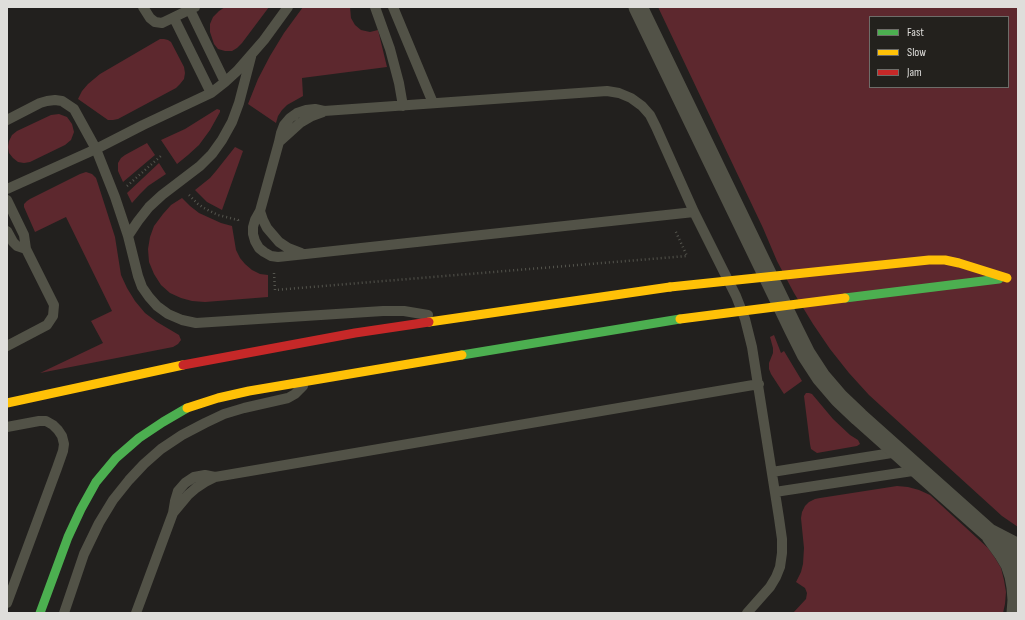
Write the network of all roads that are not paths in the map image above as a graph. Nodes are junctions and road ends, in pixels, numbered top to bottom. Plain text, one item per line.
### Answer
1 (144, 7) edge
2 (288, 7) edge
3 (375, 7) edge
4 (393, 7) edge
5 (638, 7) edge
6 (192, 8) edge
7 (174, 18) junction
8 (252, 54) junction
9 (225, 82) junction
10 (210, 93) junction
11 (433, 103) junction
12 (403, 106) junction
13 (7, 120) edge
14 (96, 149) junction
15 (8, 187) edge
16 (7, 200) edge
17 (260, 211) junction
18 (694, 212) junction
19 (7, 231) edge
20 (128, 236) junction
21 (26, 249) junction
22 (303, 254) junction
23 (1018, 277) edge
24 (1007, 278) junction
25 (446, 320) junction
26 (7, 346) edge
27 (307, 381) junction
28 (758, 384) junction
29 (7, 402) edge
30 (7, 427) edge
31 (898, 452) junction
32 (919, 470) junction
33 (772, 472) junction
34 (775, 492) junction
35 (989, 533) junction
36 (1018, 548) edge
37 (7, 603) edge
38 (40, 613) edge
39 (64, 613) edge
40 (136, 613) edge
41 (747, 613) edge
42 (1016, 613) edge

1 - 7 lane
2 - 8 lane
3 - 12 lane
4 - 11 lane
5 - 31 street
6 - 7 lane
6 - 9 lane
7 - 10 lane
8 - 9 lane
8 - 20 lane
9 - 10 lane
10 - 14 lane
11 - 12 lane
11 - 18 lane
12 - 17 lane
13 - 14 lane
14 - 15 lane
14 - 20 lane
16 - 21 lane
17 - 22 lane
17 - 22 lane
18 - 22 lane
18 - 28 lane
19 - 21 lane
20 - 25 lane
21 - 26 lane
23 - 24 highway
24 - 25 highway, bridge
24 - 27 highway, bridge
25 - 29 highway
27 - 38 highway
27 - 39 lane
28 - 33 lane
28 - 40 lane
30 - 37 lane
31 - 32 street
31 - 33 lane
32 - 34 lane
32 - 35 street
33 - 34 lane
34 - 41 lane
35 - 36 street
35 - 42 street

